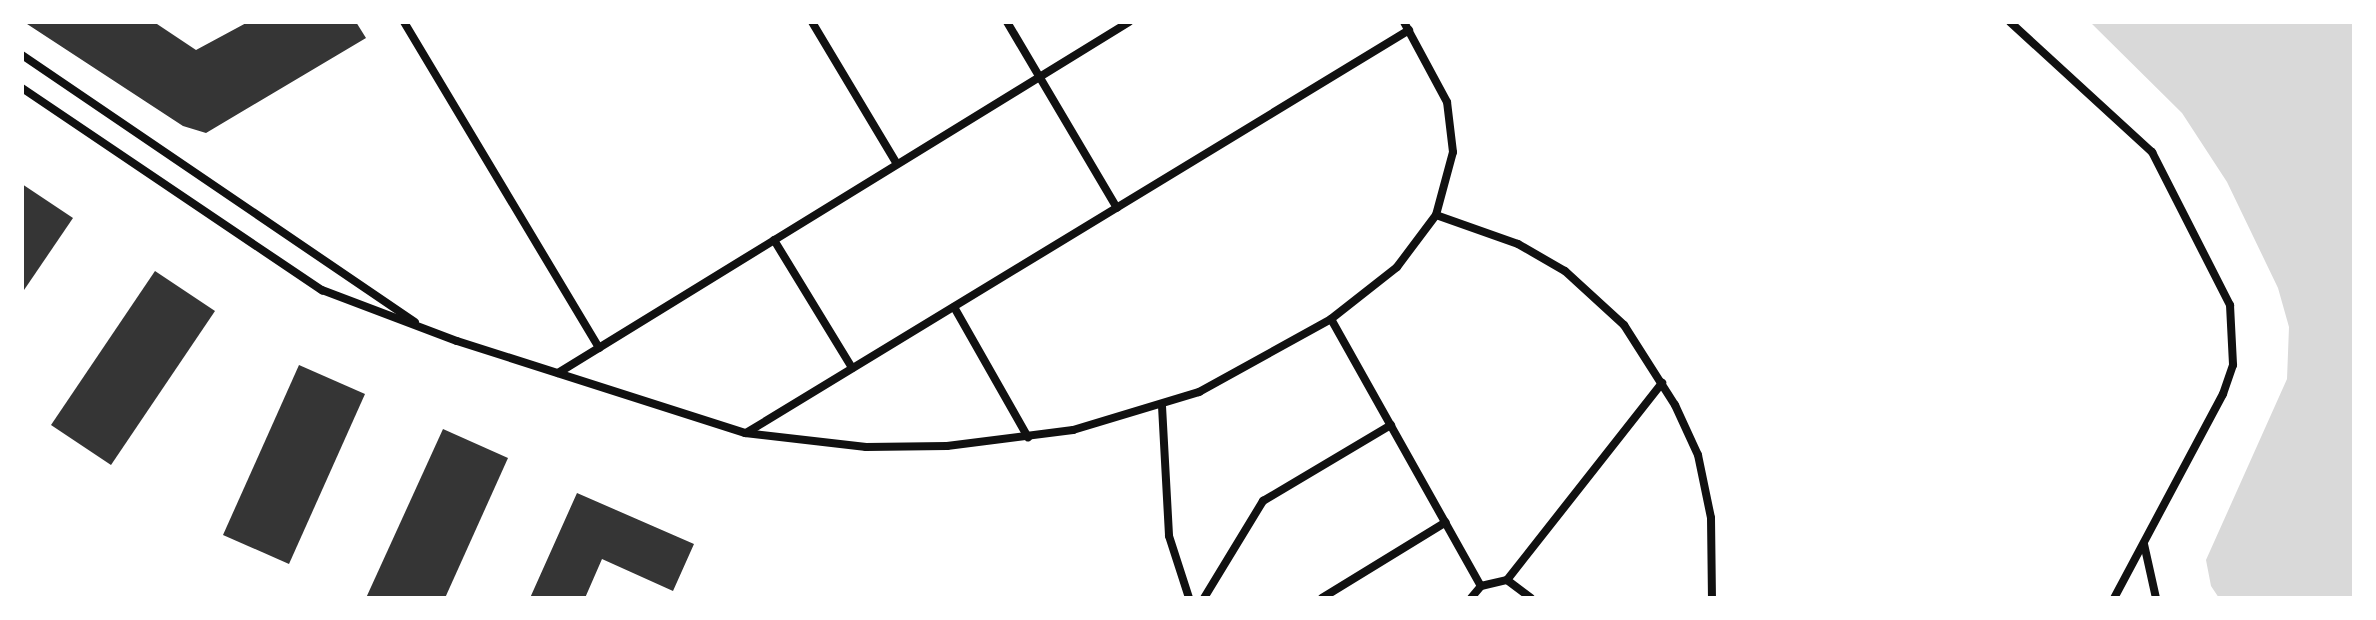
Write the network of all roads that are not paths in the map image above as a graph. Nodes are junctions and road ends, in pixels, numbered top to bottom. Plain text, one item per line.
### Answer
1 (404, 22) edge
2 (812, 22) edge
3 (1007, 22) edge
4 (1129, 22) edge
5 (2010, 22) edge
6 (1406, 26) edge
7 (22, 55) edge
8 (1040, 77) junction
9 (22, 88) edge
10 (897, 164) junction
11 (1117, 208) junction
12 (1436, 215) junction
13 (774, 240) junction
14 (954, 307) junction
15 (1331, 319) junction
16 (426, 329) junction
17 (599, 348) junction
18 (852, 368) junction
19 (558, 373) junction
20 (1662, 383) junction
21 (1162, 406) junction
22 (1391, 425) junction
23 (745, 433) junction
24 (1028, 437) junction
25 (1446, 522) junction
26 (2144, 542) junction
27 (1507, 580) junction
28 (1481, 586) junction
29 (1189, 598) edge
30 (1204, 598) edge
31 (1322, 598) edge
32 (1471, 598) edge
33 (1531, 598) edge
34 (1712, 598) edge
35 (2114, 598) edge
36 (2156, 598) edge

1 - 17 street
2 - 10 street
3 - 8 street
4 - 8 street
5 - 26 street
6 - 11 street
6 - 12 street
7 - 16 street
8 - 10 street
8 - 11 street
9 - 16 street
10 - 13 street
11 - 14 street
12 - 15 street
12 - 20 street
13 - 17 street
13 - 18 street
14 - 18 street
14 - 24 street
15 - 21 street
15 - 22 street
16 - 19 street
17 - 19 street
18 - 23 street
19 - 23 street
20 - 27 street
20 - 34 street
21 - 24 street
21 - 29 street
22 - 25 street
22 - 30 street
23 - 24 street
25 - 28 street
25 - 31 street
26 - 35 street
26 - 36 street
27 - 28 street
27 - 33 street
28 - 32 street

